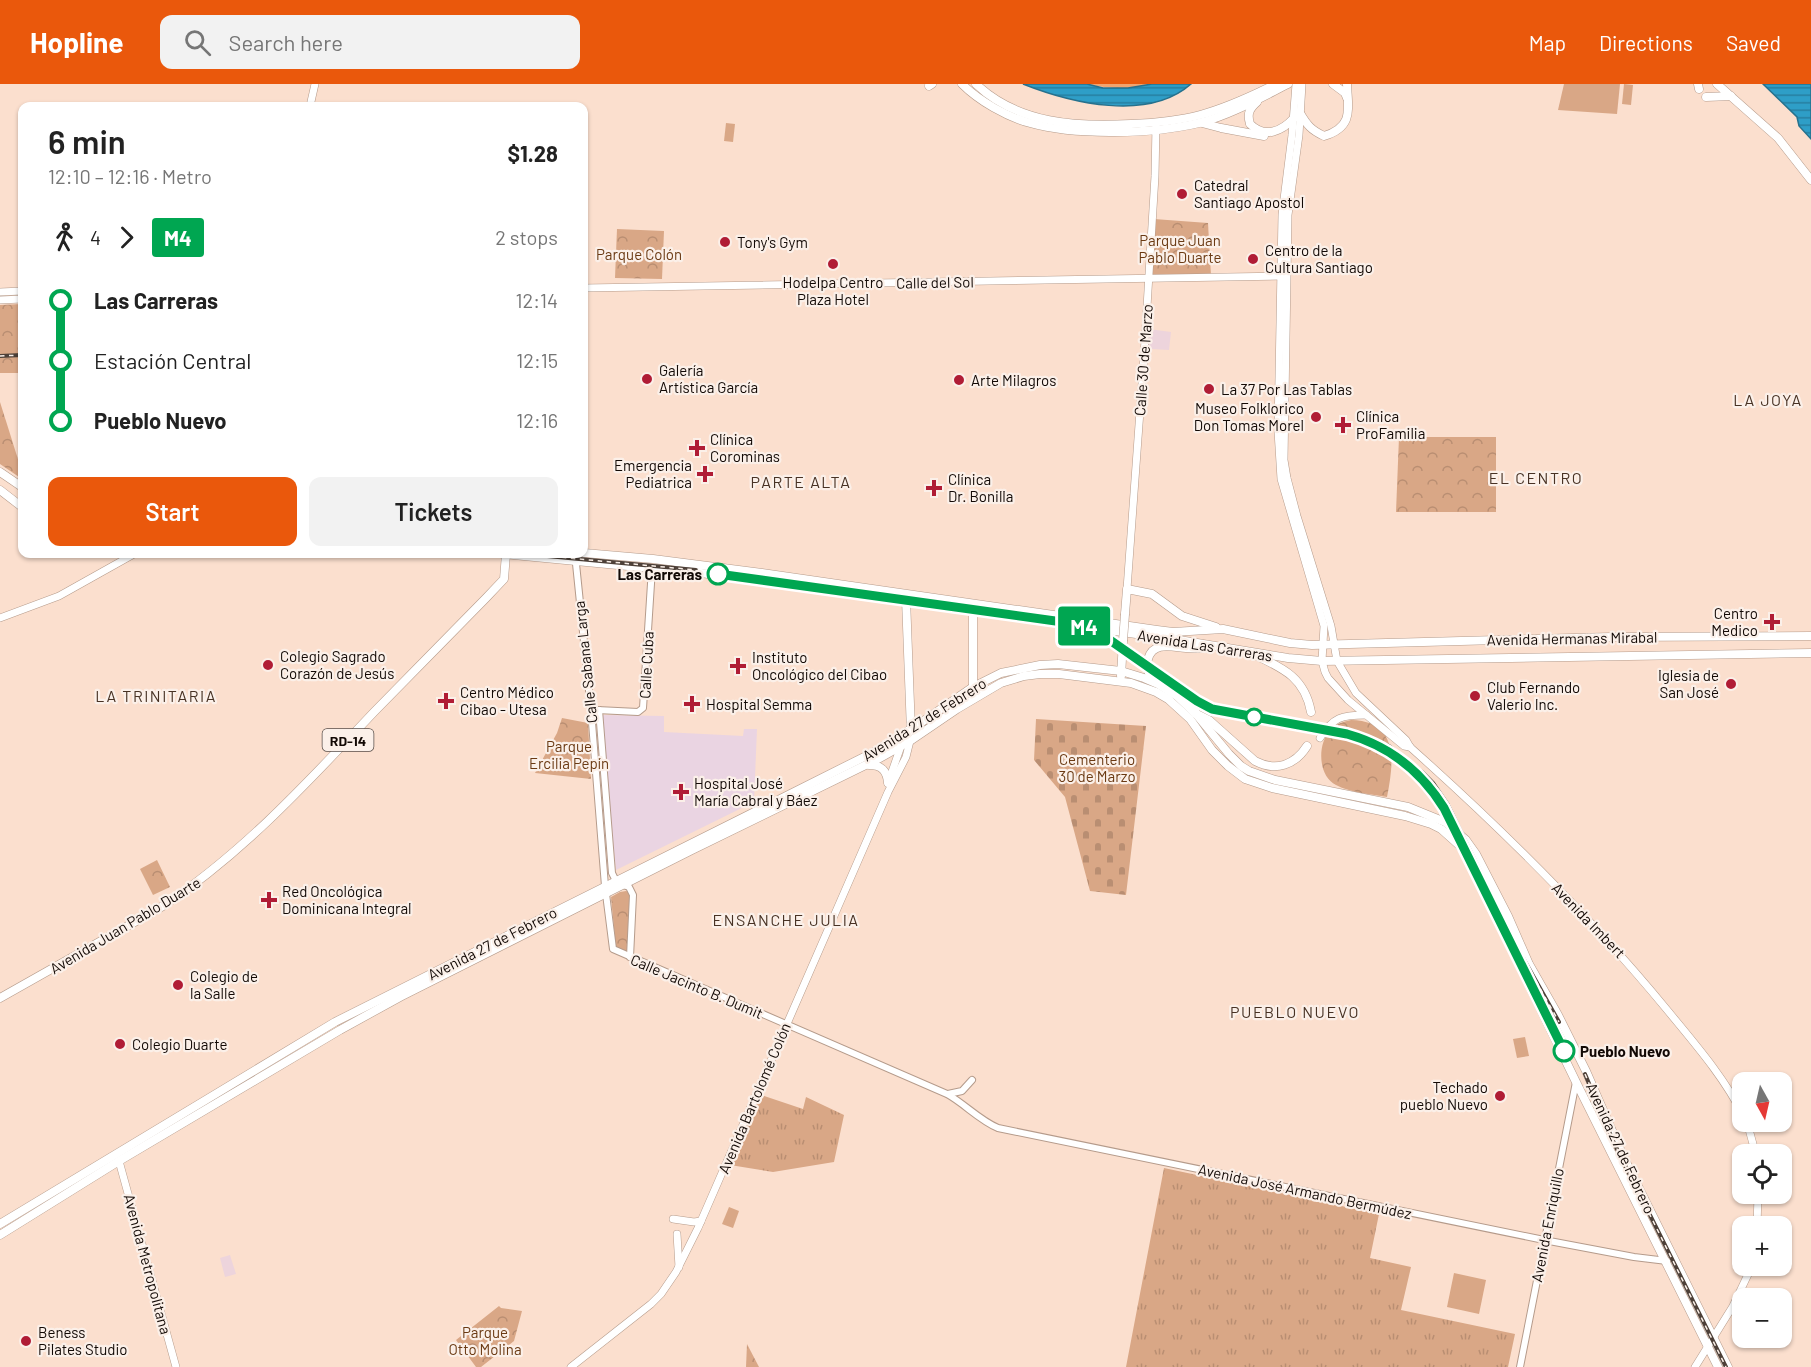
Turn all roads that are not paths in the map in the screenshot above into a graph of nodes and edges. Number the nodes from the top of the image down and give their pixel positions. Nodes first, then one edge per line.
1 (315, 84) edge
2 (957, 84) edge
3 (976, 84) edge
4 (1276, 84) edge
5 (1288, 84) edge
6 (1296, 84) edge
7 (1302, 84) edge
8 (1333, 84) edge
9 (1347, 84) edge
10 (1717, 84) edge
11 (964, 86) edge
12 (1268, 94) junction
13 (1298, 94) junction
14 (1731, 96) junction
15 (1706, 97) dead end
16 (1348, 100) junction
17 (311, 102) edge
18 (1297, 116) junction
19 (1200, 122) junction
20 (1156, 126) junction
21 (1264, 136) dead end
22 (1811, 180) edge
23 (1283, 276) junction
24 (1149, 279) junction
25 (588, 288) edge
26 (18, 291) edge
27 (0, 292) edge
28 (18, 299) edge
29 (0, 300) edge
30 (0, 472) edge
31 (18, 484) edge
32 (0, 490) edge
33 (18, 504) edge
34 (588, 552) edge
35 (128, 558) edge
36 (505, 558) edge
37 (575, 558) edge
38 (582, 558) edge
39 (652, 568) junction
40 (1127, 589) junction
41 (906, 598) junction
42 (973, 611) junction
43 (0, 618) edge
44 (1223, 629) junction
45 (1811, 636) edge
46 (1179, 640) junction
47 (1334, 644) junction
48 (1322, 645) junction
49 (1226, 647) junction
50 (1193, 649) junction
51 (1244, 650) junction
52 (1811, 653) edge
53 (1337, 662) junction
54 (1323, 664) junction
55 (1121, 671) junction
56 (1120, 681) junction
57 (973, 687) junction
58 (1193, 703) junction
59 (911, 709) junction
60 (591, 710) junction
61 (599, 710) junction
62 (1311, 712) dead end
63 (1366, 715) junction
64 (1193, 717) junction
65 (928, 718) junction
66 (1209, 720) junction
67 (911, 729) junction
68 (902, 735) junction
69 (1320, 738) dead end
70 (910, 741) junction
71 (901, 746) junction
72 (1307, 746) dead end
73 (1410, 747) junction
74 (862, 767) junction
75 (1284, 786) junction
76 (888, 788) junction
77 (615, 881) junction
78 (626, 884) junction
79 (606, 890) junction
80 (613, 949) joint
81 (630, 957) junction
82 (0, 998) edge
83 (786, 1025) junction
84 (972, 1080) dead end
85 (1576, 1082) junction
86 (947, 1094) junction
87 (1732, 1095) edge
88 (119, 1161) junction
89 (673, 1219) dead end
90 (701, 1221) junction
91 (0, 1224) edge
92 (677, 1234) dead end
93 (0, 1235) edge
94 (1544, 1240) junction
95 (1673, 1259) junction
96 (1665, 1262) junction
97 (679, 1268) junction
98 (1747, 1276) edge
99 (1714, 1337) junction
100 (1707, 1346) junction
101 (176, 1367) edge
102 (571, 1367) edge
103 (1520, 1367) edge
104 (1695, 1367) edge
105 (1718, 1367) edge
106 (1728, 1367) edge

1 - 17 main road
2 - 11 main road
3 - 20 main road
4 - 20 main road
5 - 12 main road
6 - 13 main road
7 - 13 main road
8 - 16 main road
9 - 16 main road
10 - 14 main road
11 - 20 main road
12 - 18 main road
12 - 19 main road
13 - 18 main road
14 - 15 main road
14 - 22 main road
16 - 18 main road
18 - 23 main road
19 - 20 main road
19 - 21 main road
20 - 24 main road, Calle 30 de Marzo
23 - 24 main road, Calle del Sol
23 - 47 main road
23 - 48 main road
24 - 25 main road, Calle del Sol
24 - 40 main road, Calle 30 de Marzo
26 - 27 main road
28 - 29 main road
30 - 31 main road
32 - 33 main road
34 - 41 main road, Avenida Las Carreras
35 - 43 main road
36 - 82 main road, Avenida Juan Pablo Duarte / RD-14
37 - 60 street, Calle Sabana Larga
38 - 39 main road, Avenida Las Carreras
39 - 41 main road, Avenida Las Carreras
39 - 61 street, Calle Cuba
40 - 44 main road
40 - 55 main road, Calle 30 de Marzo, bridge
41 - 42 main road, Avenida Las Carreras
41 - 44 main road, Avenida Las Carreras
41 - 59 main road
42 - 46 main road, Avenida Las Carreras
42 - 57 main road
44 - 48 main road, Avenida Las Carreras
45 - 47 main road, Avenida Hermanas Mirabal
46 - 49 main road, Avenida Las Carreras
46 - 50 main road
47 - 48 main road, Avenida Las Carreras
47 - 53 main road
48 - 54 main road
49 - 50 main road
49 - 51 main road, Avenida Las Carreras
50 - 58 main road
51 - 54 main road, Avenida Las Carreras
51 - 62 main road
52 - 53 main road, Avenida Hermanas Mirabal
53 - 54 main road, Avenida Las Carreras
53 - 73 main road, Avenida Imbert
54 - 63 main road, Avenida Imbert
55 - 56 main road, Calle 30 de Marzo
55 - 57 main road, Avenida 27 de Febrero
55 - 64 main road, Avenida 27 de Febrero
56 - 64 main road, Avenida 27 de Febrero
56 - 70 main road, Avenida 27 de Febrero
57 - 65 main road, Avenida 27 de Febrero
58 - 64 main road
58 - 66 main road
59 - 65 main road
59 - 67 main road
60 - 61 street, Calle Cuba
60 - 79 street, Calle Sabana Larga
61 - 77 street, Calle Sabana Larga
63 - 69 main road
63 - 73 main road, Avenida Imbert
64 - 66 main road
64 - 75 main road, Avenida 27 de Febrero
65 - 67 main road, Avenida 27 de Febrero
66 - 72 main road
67 - 68 main road, Avenida 27 de Febrero
67 - 70 main road
68 - 71 main road, Avenida Bartolomé Colón
68 - 77 main road, Avenida 27 de Febrero
70 - 71 main road, Avenida 27 de Febrero
70 - 76 main road, Avenida Bartolomé Colón
71 - 74 main road, Avenida 27 de Febrero
71 - 76 main road, Avenida Bartolomé Colón
73 - 87 main road, Avenida Imbert
74 - 76 main road
74 - 78 main road, Avenida 27 de Febrero
75 - 85 main road, Avenida 27 de Febrero
75 - 95 main road, Avenida 27 de Febrero
76 - 83 main road, Avenida Bartolomé Colón
77 - 78 street
77 - 79 main road, Avenida 27 de Febrero
78 - 79 main road, Avenida 27 de Febrero
78 - 81 street
79 - 80 street, Calle Sabana Larga
79 - 88 main road, Avenida 27 de Febrero
79 - 91 main road, Avenida 27 de Febrero
80 - 81 street, Calle Jacinto B. Dumit
81 - 83 street, Calle Jacinto B. Dumit
83 - 86 street, Calle Jacinto B. Dumit
83 - 90 main road, Avenida Bartolomé Colón
84 - 86 street
85 - 94 street, Avenida Enriquillo
85 - 96 main road, Avenida 27 de Febrero
86 - 94 street, Avenida José Armando Bermúdez
88 - 93 main road, Avenida 27 de Febrero
88 - 101 main road, Avenida Metropolitana
89 - 90 main road
90 - 97 main road, Avenida Bartolomé Colón
92 - 97 main road
94 - 96 street, Avenida José Armando Bermúdez
94 - 103 street, Avenida Enriquillo
95 - 96 street
95 - 99 main road, Avenida 27 de Febrero
96 - 100 main road, Avenida 27 de Febrero
97 - 102 main road, Avenida Bartolomé Colón
98 - 99 main road
99 - 100 main road
99 - 106 main road, Avenida 27 de Febrero
100 - 104 main road
100 - 105 main road, Avenida 27 de Febrero

